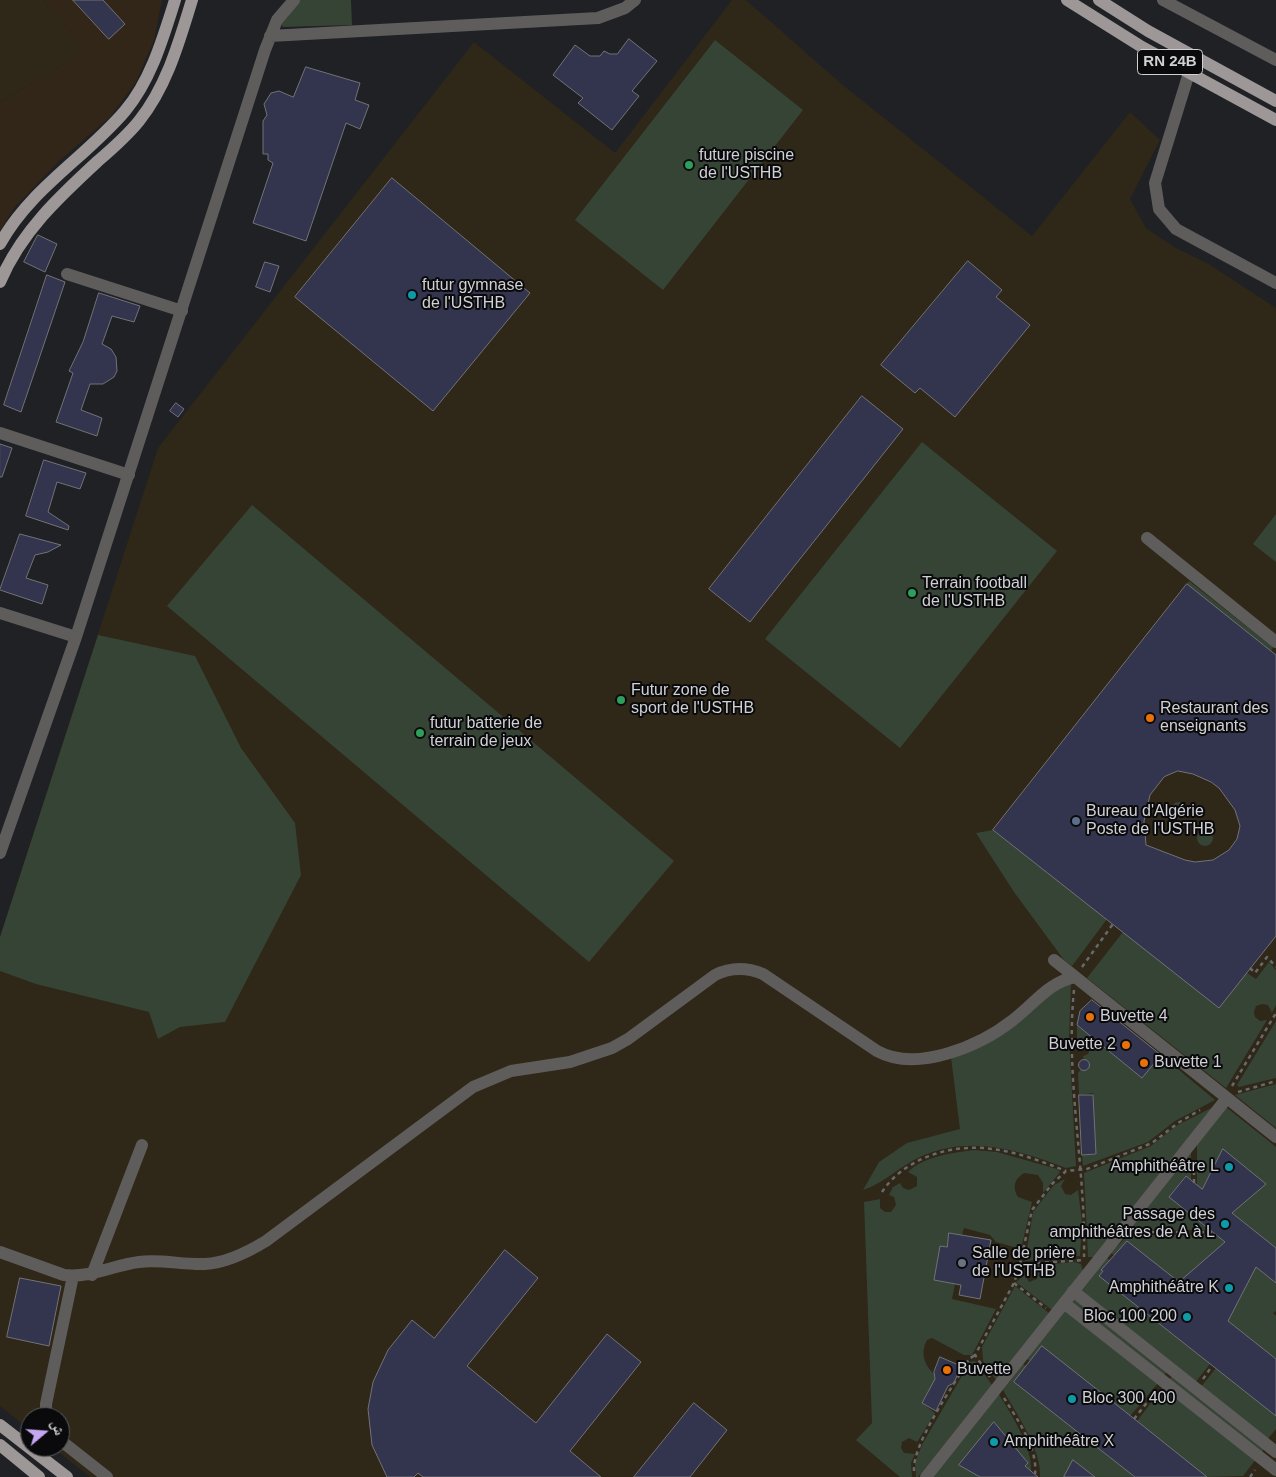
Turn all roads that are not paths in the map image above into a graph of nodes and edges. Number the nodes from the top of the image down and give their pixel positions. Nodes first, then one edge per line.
1 (174, 0) edge
2 (192, 0) edge
3 (294, 0) edge
4 (635, 0) edge
5 (1067, 0) edge
6 (1099, 0) edge
7 (1163, 0) edge
8 (270, 36) junction
9 (1276, 60) edge
10 (1189, 73) junction
11 (1276, 101) edge
12 (1276, 120) edge
13 (0, 244) edge
14 (66, 274) dead end
15 (0, 282) edge
16 (1276, 283) edge
17 (182, 311) junction
18 (0, 433) edge
19 (129, 475) junction
20 (1147, 538) dead end
21 (0, 613) edge
22 (1271, 632) edge
23 (76, 637) junction
24 (1276, 642) edge
25 (0, 853) edge
26 (1054, 960) dead end
27 (1075, 977) junction
28 (1227, 1098) junction
29 (1276, 1137) edge
30 (142, 1145) dead end
31 (0, 1252) edge
32 (92, 1275) junction
33 (73, 1276) junction
34 (1073, 1291) junction
35 (1064, 1303) junction
36 (46, 1407) edge
37 (0, 1424) edge
38 (0, 1445) edge
39 (70, 1448) edge
40 (1276, 1452) edge
41 (1276, 1470) edge
42 (39, 1477) edge
43 (67, 1477) edge
44 (107, 1477) edge
45 (926, 1477) edge

1 - 13 main road
2 - 15 main road
3 - 8 street
4 - 8 street
5 - 10 main road, RN 24B
6 - 11 main road
7 - 9 street
8 - 17 street
10 - 12 main road, RN 24B
10 - 16 street
14 - 17 street
17 - 19 street
18 - 19 street
19 - 23 street
20 - 22 street
21 - 23 street
22 - 24 street
23 - 25 street
26 - 27 street
27 - 28 street
27 - 32 street
28 - 29 street
28 - 34 street
30 - 32 street
31 - 33 street
32 - 33 street
33 - 36 street
34 - 35 street
34 - 40 street
35 - 41 street
35 - 45 street
37 - 43 main road
38 - 42 main road
39 - 44 street

